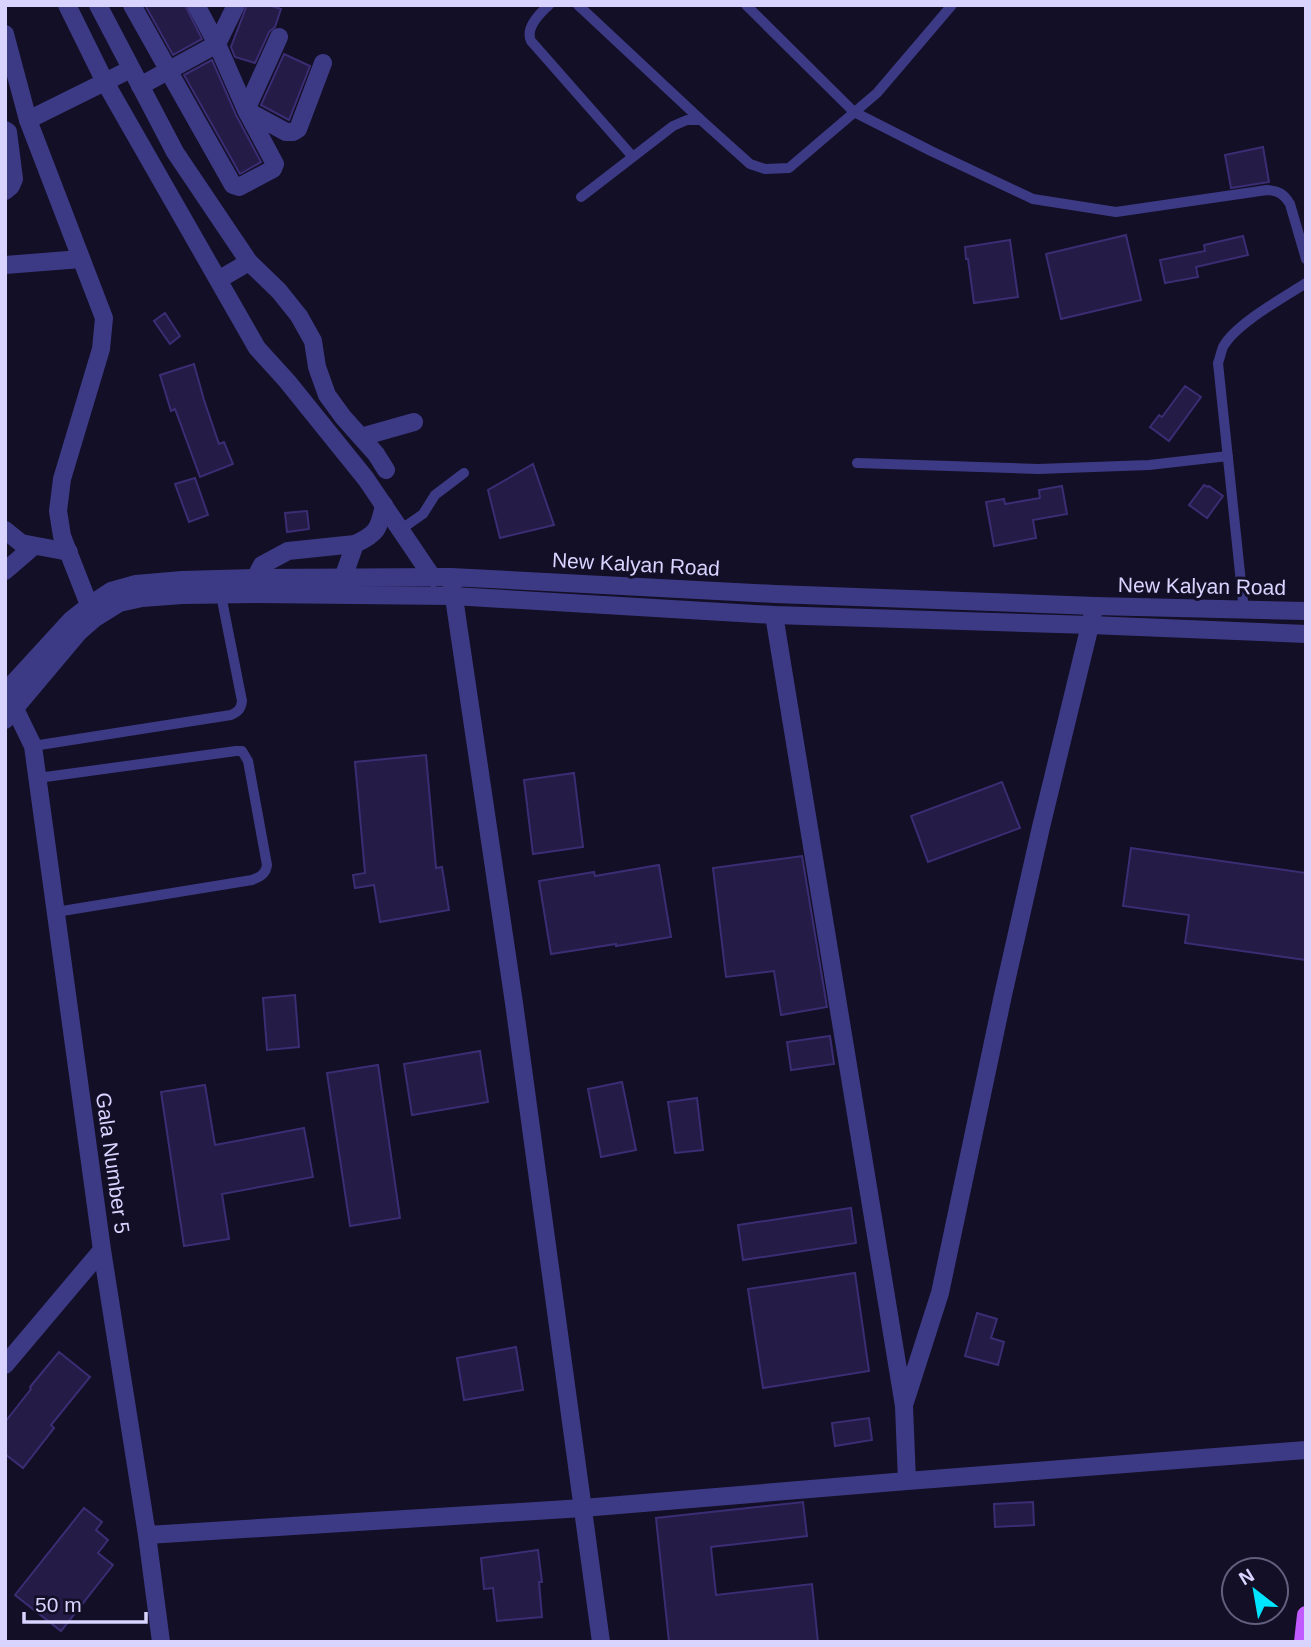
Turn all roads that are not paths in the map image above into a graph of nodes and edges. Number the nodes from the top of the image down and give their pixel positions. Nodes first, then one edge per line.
1 (67, 5) edge
2 (98, 5) edge
3 (132, 5) edge
4 (196, 5) edge
5 (236, 5) edge
6 (548, 5) edge
7 (579, 5) edge
8 (746, 5) edge
9 (952, 5) edge
10 (5, 34) edge
11 (279, 37) dead end
12 (217, 44) junction
13 (323, 63) dead end
14 (166, 66) junction
15 (131, 69) junction
16 (105, 82) junction
17 (140, 86) junction
18 (246, 110) junction
19 (854, 112) junction
20 (28, 120) junction
21 (701, 120) junction
22 (5, 130) edge
23 (633, 157) junction
24 (5, 191) edge
25 (581, 197) dead end
26 (81, 259) junction
27 (1306, 259) edge
28 (249, 262) junction
29 (5, 265) edge
30 (218, 280) junction
31 (1306, 283) edge
32 (344, 417) junction
33 (414, 422) dead end
34 (327, 431) junction
35 (361, 437) junction
36 (1228, 456) junction
37 (857, 463) dead end
38 (386, 470) dead end
39 (464, 473) dead end
40 (384, 505) junction
41 (5, 530) edge
42 (405, 536) junction
43 (355, 544) junction
44 (34, 547) junction
45 (69, 552) junction
46 (5, 571) edge
47 (255, 578) junction
48 (343, 578) junction
49 (446, 584) junction
50 (385, 587) junction
51 (221, 595) junction
52 (1095, 606) junction
53 (1244, 611) junction
54 (1306, 611) edge
55 (92, 612) junction
56 (774, 615) junction
57 (1091, 625) junction
58 (1306, 634) edge
59 (8, 704) edge
60 (33, 746) junction
61 (38, 778) junction
62 (56, 912) junction
63 (102, 1250) junction
64 (5, 1365) edge
65 (904, 1406) junction
66 (1306, 1450) edge
67 (907, 1481) junction
68 (583, 1508) junction
69 (147, 1535) junction
70 (1306, 1615) edge
71 (162, 1642) edge
72 (601, 1642) edge
73 (1303, 1642) edge

1 - 16 street
2 - 15 street
3 - 14 street
4 - 12 street
5 - 12 street
6 - 23 lane
7 - 21 lane
8 - 19 lane
9 - 19 lane
10 - 20 street
11 - 18 street
12 - 14 street
12 - 18 street
13 - 18 street
14 - 17 street
14 - 18 street
15 - 16 street
15 - 17 street
16 - 20 street
16 - 30 street
17 - 28 street
19 - 21 lane
19 - 27 lane
20 - 26 street
21 - 23 lane
22 - 24 street
23 - 25 lane
26 - 29 street
26 - 45 street
28 - 30 street
28 - 32 street
30 - 34 street
31 - 36 lane
32 - 34 street
32 - 35 street
33 - 35 street
34 - 40 street
35 - 38 street
36 - 37 lane
36 - 53 lane
39 - 42 lane
40 - 42 street
40 - 43 street
41 - 44 street
42 - 49 street
43 - 47 street
43 - 48 street
44 - 45 street
44 - 46 street
45 - 55 street
47 - 48 street, New Kalyan Road
47 - 55 street, New Kalyan Road
48 - 50 street, New Kalyan Road
49 - 50 street, New Kalyan Road
49 - 50 street, New Kalyan Road
49 - 52 street, New Kalyan Road
49 - 56 street, New Kalyan Road
49 - 68 street
50 - 51 street, New Kalyan Road
51 - 55 street, New Kalyan Road
51 - 60 lane
52 - 53 street, New Kalyan Road
52 - 57 street
53 - 54 street, New Kalyan Road
55 - 59 street, New Kalyan Road
56 - 57 street, New Kalyan Road
56 - 65 street
57 - 58 street, New Kalyan Road
57 - 65 street
59 - 60 street, Gala Number 5
60 - 61 street, Gala Number 5
61 - 62 street, Gala Number 5
61 - 62 lane
62 - 63 street, Gala Number 5
63 - 64 street
63 - 69 street, Gala Number 5
65 - 67 street
66 - 67 street
67 - 68 street
68 - 69 street
68 - 72 street
69 - 71 street, Gala Number 5
70 - 73 main road

